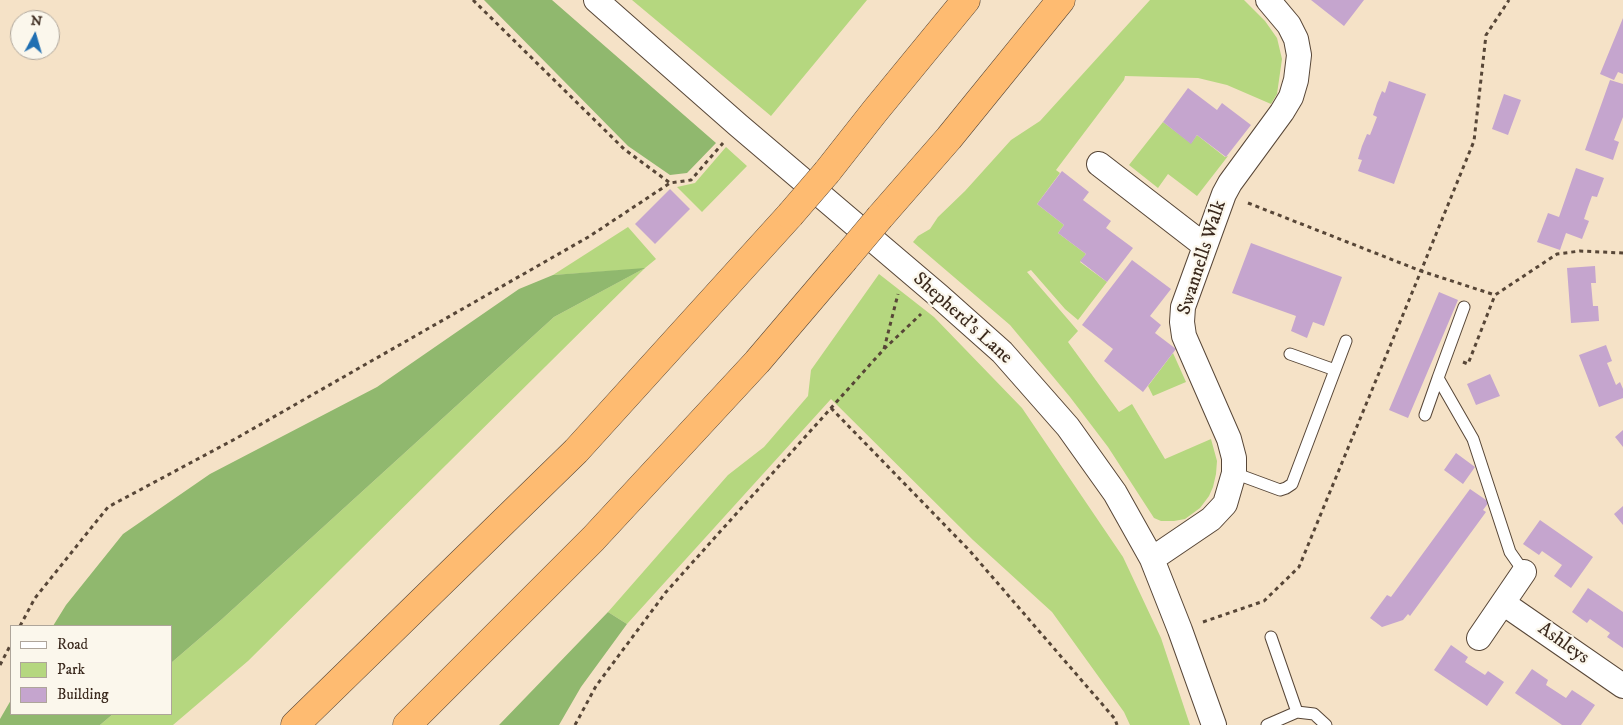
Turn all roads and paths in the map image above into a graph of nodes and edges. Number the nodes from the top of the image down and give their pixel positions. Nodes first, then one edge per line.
1 (473, 0) edge
2 (596, 0) edge
3 (966, 0) edge
4 (1061, 0) edge
5 (1268, 0) edge
6 (1509, 0) edge
7 (722, 143) dead end
8 (1099, 164) dead end
9 (670, 183) junction
10 (1224, 194) junction
11 (1205, 246) junction
12 (1623, 253) edge
13 (905, 267) junction
14 (1421, 271) junction
15 (939, 296) junction
16 (1464, 308) dead end
17 (1346, 340) dead end
18 (884, 349) junction
19 (1290, 354) dead end
20 (1335, 370) junction
21 (1438, 378) junction
22 (831, 408) junction
23 (1425, 415) dead end
24 (1234, 474) junction
25 (1152, 559) junction
26 (1524, 572) joint
27 (1503, 603) junction
28 (21, 625) edge
29 (1180, 630) junction
30 (1271, 637) dead end
31 (1479, 638) dead end
32 (10, 646) edge
33 (0, 665) edge
34 (1623, 686) edge
35 (1297, 712) junction
36 (295, 725) edge
37 (407, 725) edge
38 (575, 725) edge
39 (1117, 725) edge
40 (1214, 725) edge
41 (1267, 725) edge
42 (1326, 725) edge

1 - 9 path
2 - 13 street, Shepherd's Lane
3 - 36 highway, bridge
4 - 37 highway, bridge
5 - 10 street, Swannells Walk
6 - 14 path
7 - 9 path
8 - 11 street
9 - 28 path
10 - 11 street, Swannells Walk
10 - 14 path
11 - 24 street, Swannells Walk
12 - 14 path
13 - 15 street, Shepherd's Lane
13 - 18 path
14 - 29 path
15 - 18 path
15 - 25 street, Shepherd's Lane
16 - 21 lane
17 - 20 lane
18 - 22 path
19 - 20 lane
20 - 24 lane
21 - 23 lane
21 - 26 lane
22 - 38 path
22 - 39 path
24 - 25 street, Swannells Walk
25 - 29 street, Shepherd's Lane
26 - 27 street
27 - 31 street
27 - 34 street, Ashleys
29 - 40 street, Shepherd's Lane
30 - 35 lane
32 - 33 path
35 - 41 lane
35 - 42 lane

